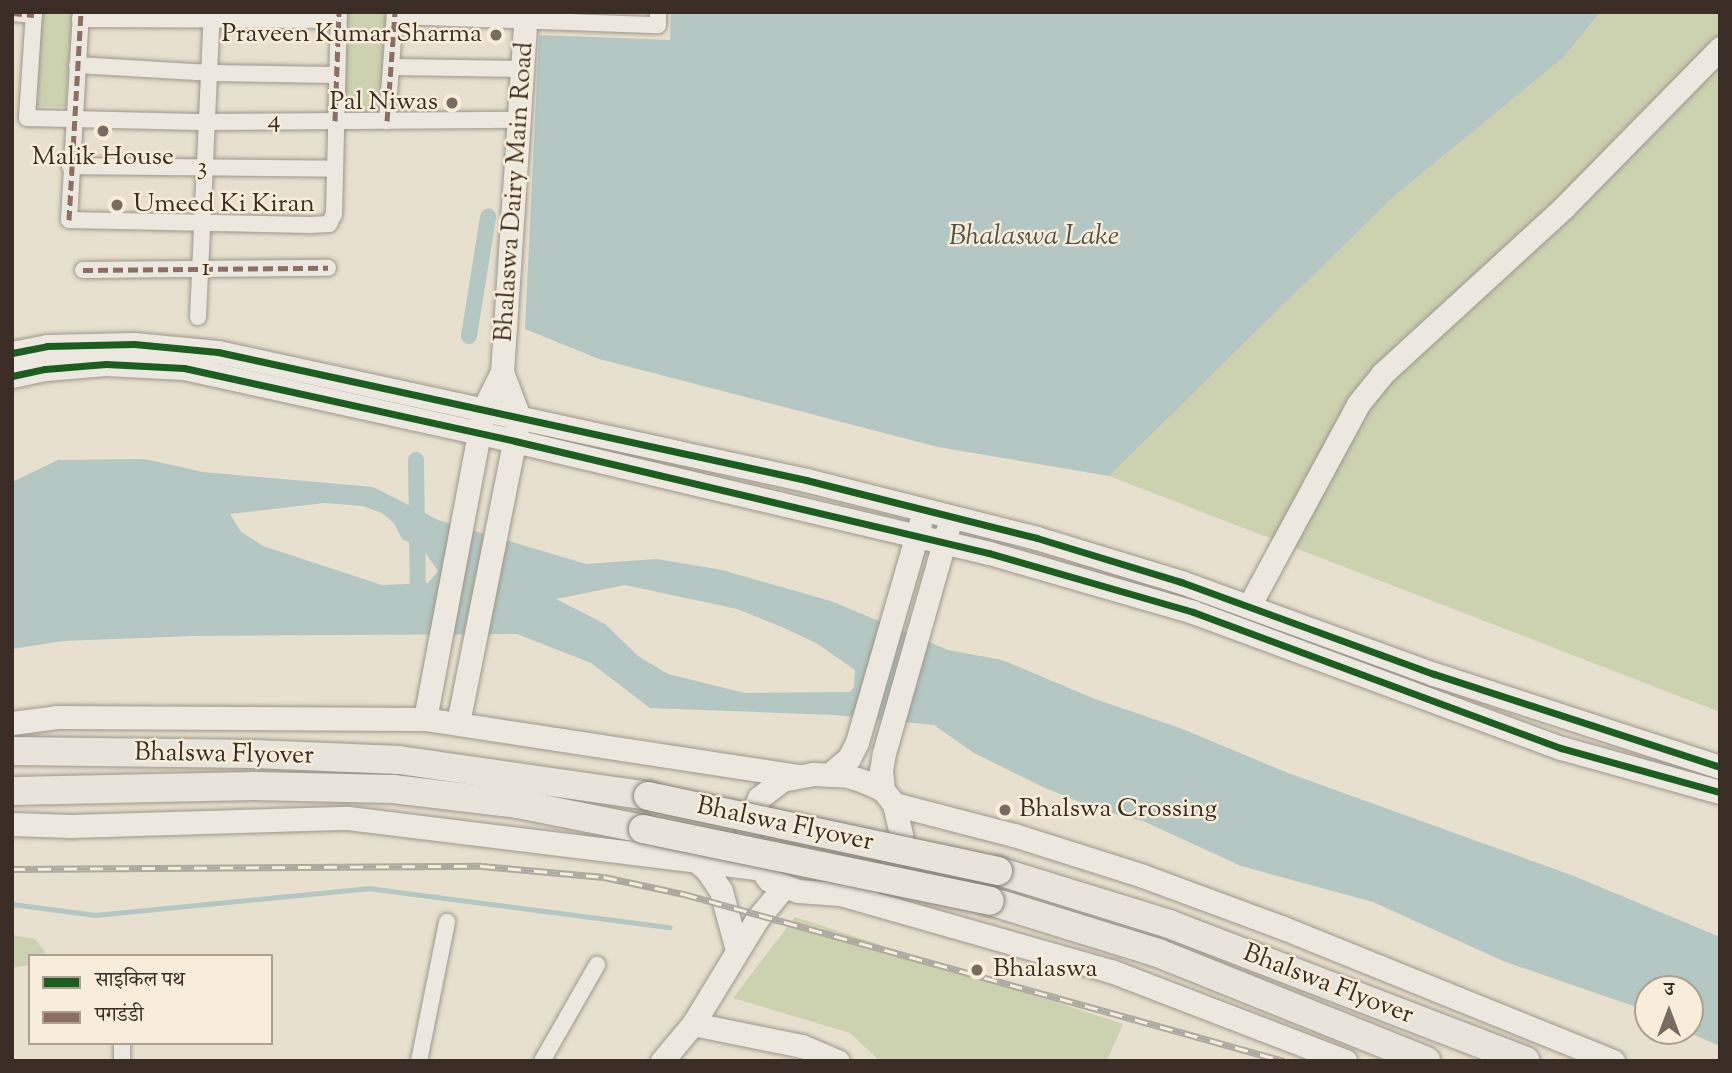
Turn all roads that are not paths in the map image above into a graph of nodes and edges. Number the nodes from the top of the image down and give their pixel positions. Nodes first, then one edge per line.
1 (658, 12) edge
2 (12, 13) edge
3 (34, 13) edge
4 (395, 14) edge
5 (81, 16) edge
6 (212, 16) edge
7 (339, 16) edge
8 (526, 16) edge
9 (1720, 48) edge
10 (77, 65) junction
11 (391, 66) junction
12 (523, 69) junction
13 (210, 73) junction
14 (337, 75) junction
15 (73, 117) junction
16 (521, 120) junction
17 (335, 121) junction
18 (387, 121) junction
19 (209, 122) junction
20 (70, 166) junction
21 (207, 169) junction
22 (335, 169) junction
23 (202, 222) junction
24 (328, 268) dead end
25 (200, 269) junction
26 (83, 270) dead end
27 (198, 317) dead end
28 (12, 353) edge
29 (502, 372) junction
30 (12, 376) edge
31 (484, 408) junction
32 (519, 416) junction
33 (479, 433) junction
34 (515, 441) junction
35 (924, 509) junction
36 (952, 516) junction
37 (916, 536) junction
38 (944, 542) junction
39 (1249, 606) junction
40 (1542, 711) junction
41 (425, 719) junction
42 (12, 723) edge
43 (458, 723) junction
44 (1533, 737) junction
45 (12, 751) edge
46 (1720, 767) edge
47 (830, 774) junction
48 (796, 776) junction
49 (12, 791) edge
50 (1720, 792) edge
51 (889, 797) junction
52 (12, 824) edge
53 (695, 860) junction
54 (758, 868) junction
55 (784, 887) junction
56 (840, 894) junction
57 (447, 922) dead end
58 (737, 950) junction
59 (597, 965) dead end
60 (692, 1024) junction
61 (419, 1061) edge
62 (542, 1061) edge
63 (662, 1061) edge
64 (838, 1061) edge
65 (1345, 1061) edge
66 (1426, 1061) edge
67 (1526, 1061) edge
68 (1613, 1061) edge

1 - 8 street
2 - 3 street
3 - 15 street, 4
4 - 8 street
4 - 11 street
5 - 6 street
5 - 10 street
6 - 7 street
6 - 13 street
7 - 14 street
8 - 12 street, Bhalaswa Dairy Main Road
9 - 39 street
10 - 13 street
10 - 15 street
11 - 12 street
11 - 18 street
12 - 16 street, Bhalaswa Dairy Main Road
13 - 14 street
13 - 19 street
14 - 17 street
15 - 19 street, 4
15 - 20 street
16 - 18 street, 4
16 - 29 street, Bhalaswa Dairy Main Road
17 - 18 street, 4
17 - 19 street, 4
17 - 22 street
19 - 21 street
20 - 21 street, 3
20 - 23 street
21 - 22 street, 3
21 - 23 street
22 - 23 street
23 - 25 street
24 - 25 street, 1
25 - 26 street, 1
25 - 27 street
28 - 31 street
29 - 31 street
29 - 32 street
30 - 33 street
31 - 32 street
31 - 33 street
32 - 34 street
32 - 35 street
33 - 34 street
33 - 41 street
34 - 37 street
34 - 43 street
35 - 36 street
35 - 37 street
36 - 38 street
36 - 39 street
37 - 38 street
37 - 47 street
38 - 44 street
38 - 51 street
39 - 40 street
40 - 44 street
40 - 46 street
41 - 42 street
41 - 43 street
43 - 48 street
44 - 50 street
45 - 67 highway, Bhalswa Flyover, bridge
47 - 48 street
47 - 51 street
48 - 54 street
49 - 66 highway, Bhalswa Flyover, bridge
51 - 56 street
51 - 68 street
52 - 53 street
53 - 54 street
53 - 58 street
54 - 55 street
55 - 56 street
55 - 58 street
56 - 65 street
57 - 61 street
58 - 60 street
59 - 62 street
60 - 63 street
60 - 64 street

